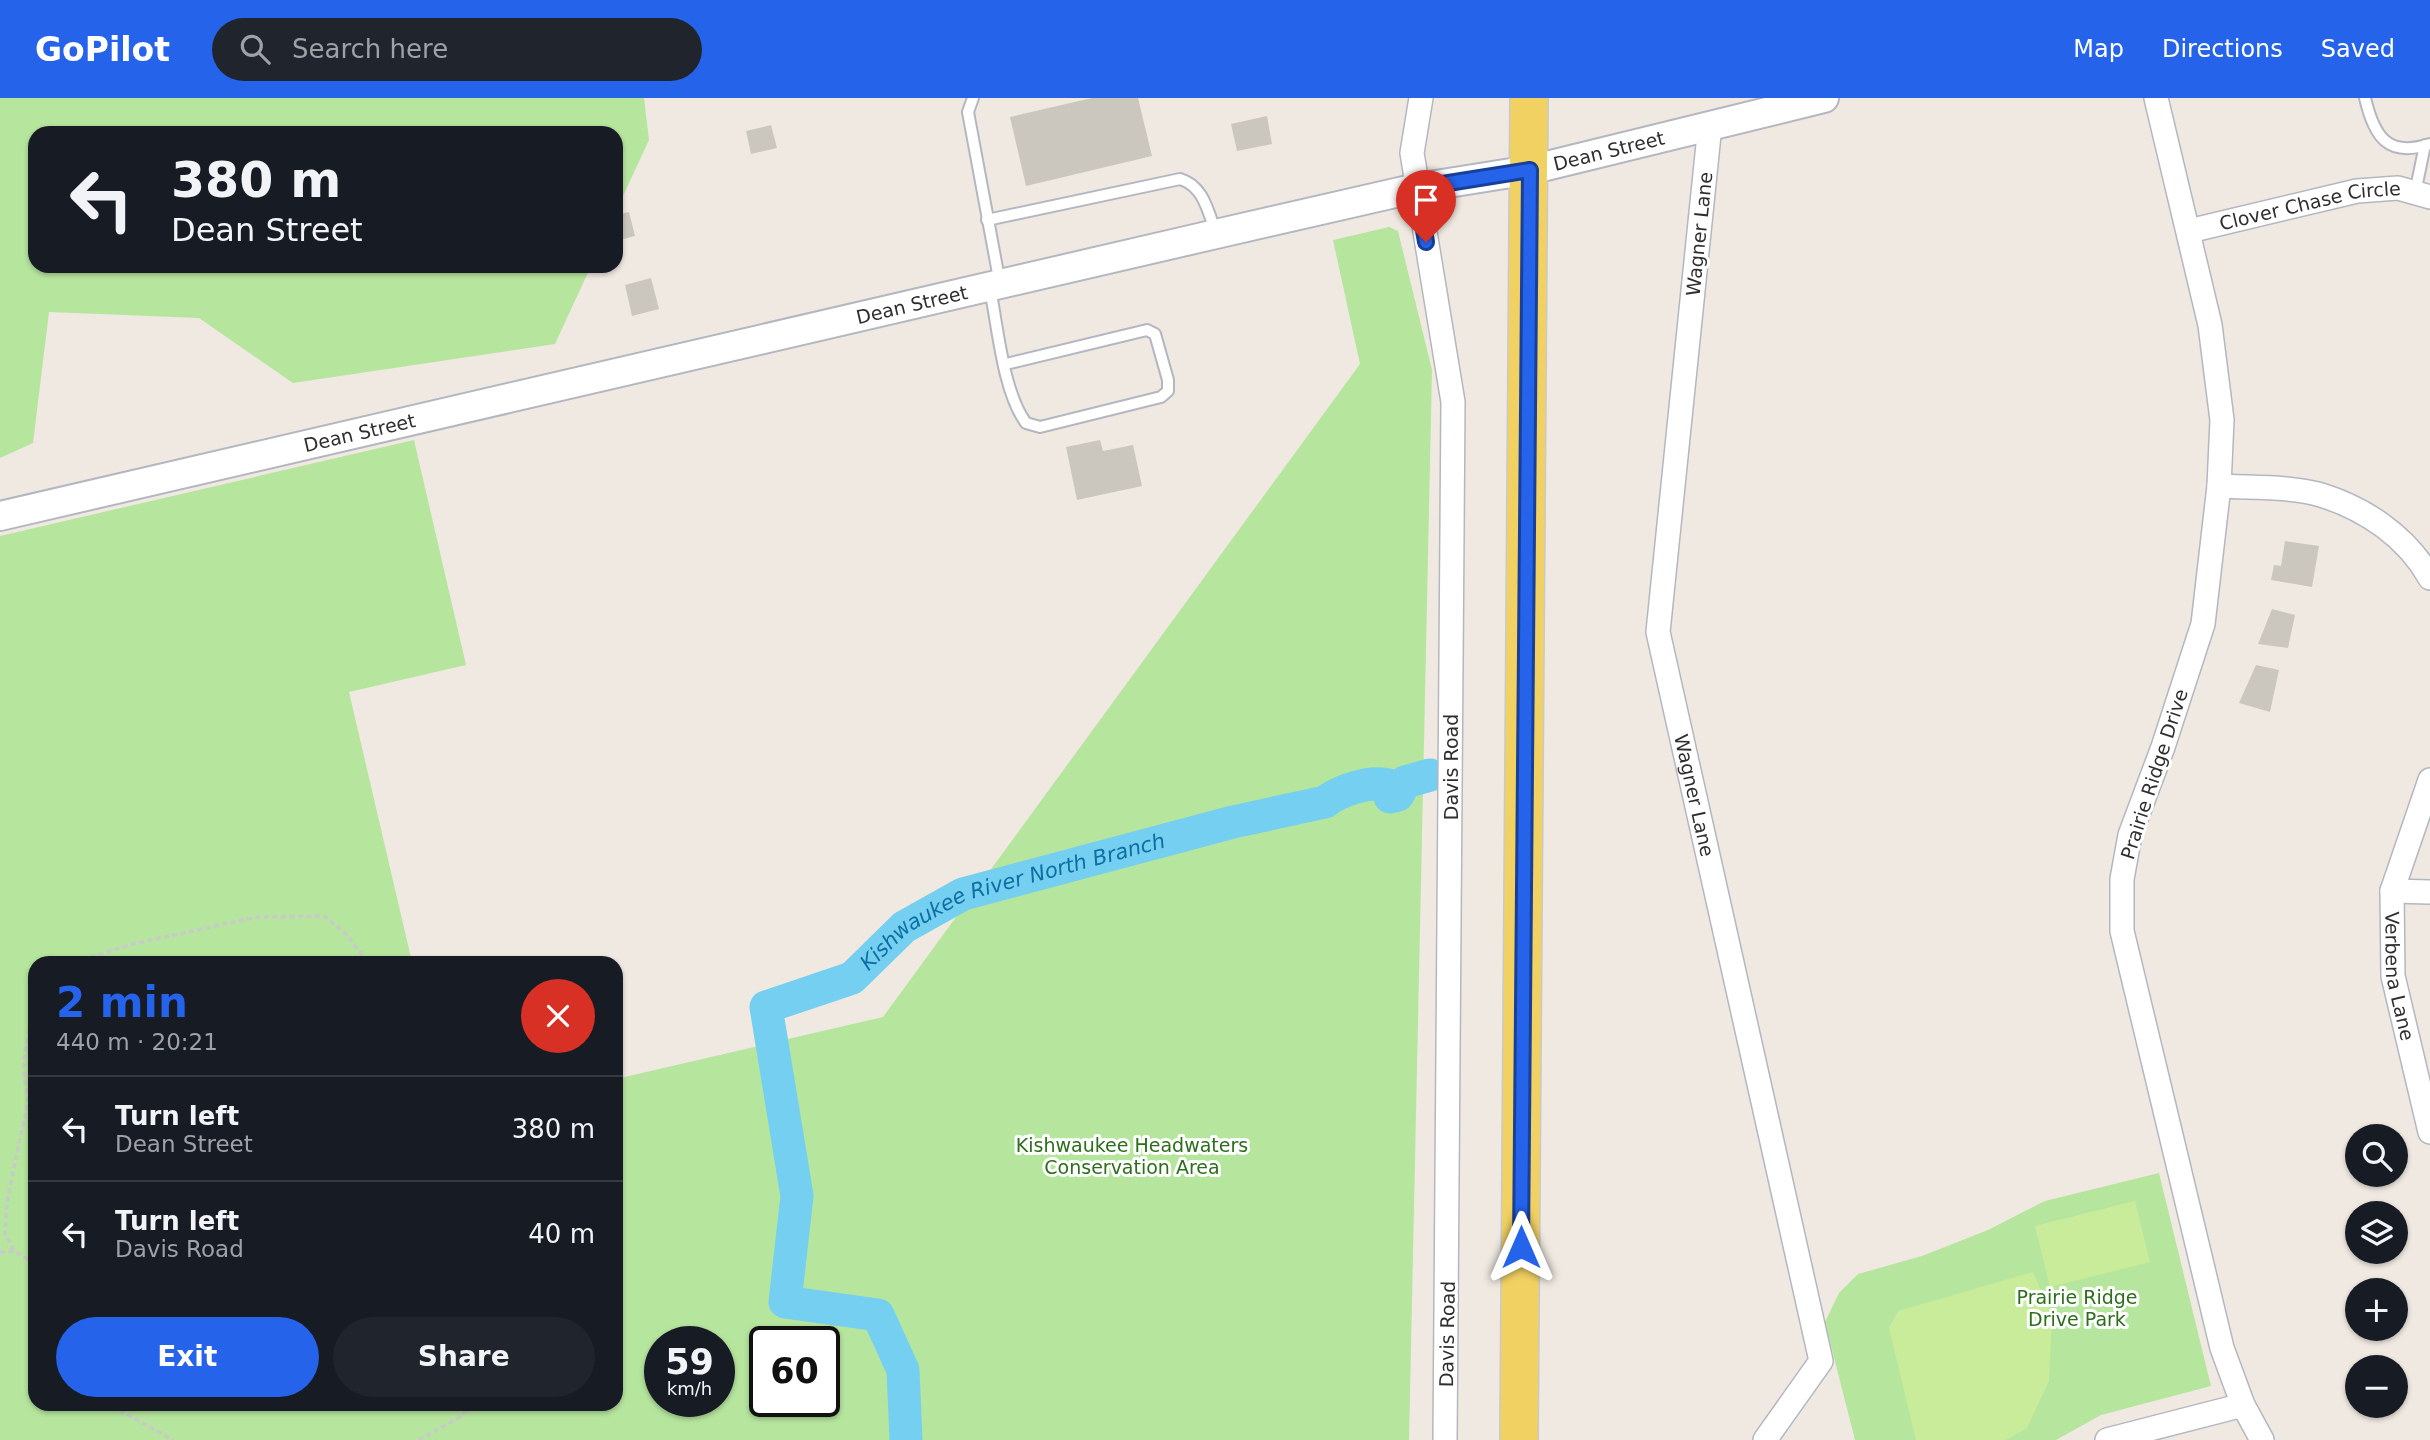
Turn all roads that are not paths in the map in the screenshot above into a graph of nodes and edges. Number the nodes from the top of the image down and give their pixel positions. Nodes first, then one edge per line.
1 (973, 98) edge
2 (1421, 98) edge
3 (1530, 98) edge
4 (1824, 98) edge
5 (2156, 98) edge
6 (2365, 98) edge
7 (1710, 125) junction
8 (2428, 145) edge
9 (1530, 170) junction
10 (1417, 188) junction
11 (2423, 195) edge
12 (987, 220) junction
13 (2189, 231) junction
14 (1216, 234) junction
15 (994, 285) junction
16 (1006, 364) junction
17 (2219, 486) junction
18 (0, 516) edge
19 (2430, 578) edge
20 (2430, 780) edge
21 (2392, 891) junction
22 (2430, 892) edge
23 (2430, 1132) edge
24 (2243, 1405) junction
25 (1445, 1440) edge
26 (1519, 1440) edge
27 (1765, 1440) edge
28 (2107, 1440) edge
29 (2262, 1440) edge

1 - 12 lane
2 - 10 street, Davis Road
3 - 9 main road
4 - 7 street, Dean Street
5 - 13 street, Prairie Ridge Drive
6 - 8 lane
7 - 9 street, Dean Street
7 - 27 street, Wagner Lane
8 - 11 lane
9 - 10 street, Dean Street
9 - 26 main road
10 - 14 street, Dean Street
10 - 25 street, Davis Road
11 - 13 street, Clover Chase Circle
12 - 14 lane
12 - 15 lane
13 - 17 street, Prairie Ridge Drive
14 - 15 street, Dean Street
15 - 16 lane
15 - 18 street, Dean Street
16 - 16 lane
17 - 19 street
17 - 24 street, Prairie Ridge Drive
20 - 21 street, Verbena Lane
21 - 22 street
21 - 23 street, Verbena Lane
24 - 28 street
24 - 29 street, Prairie Ridge Drive

